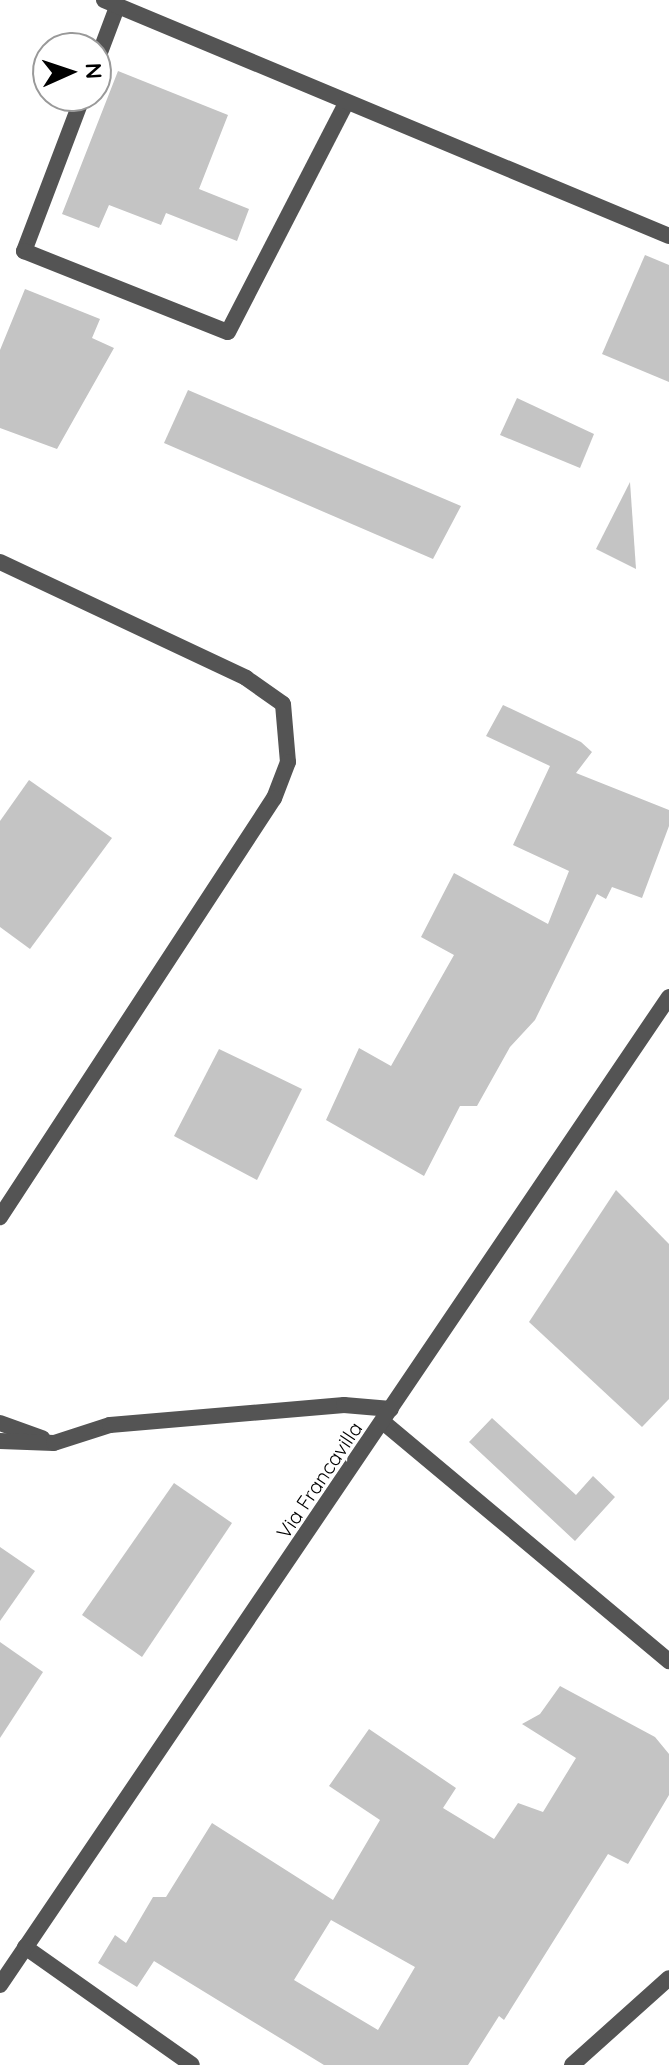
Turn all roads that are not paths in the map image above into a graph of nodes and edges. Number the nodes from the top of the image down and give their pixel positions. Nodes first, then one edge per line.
1 (111, 4) edge
2 (104, 32) edge
3 (345, 105) junction
4 (77, 112) edge
5 (669, 236) edge
6 (0, 562) edge
7 (669, 997) edge
8 (0, 1217) edge
9 (387, 1415) junction
10 (0, 1423) edge
11 (0, 1441) edge
12 (54, 1443) junction
13 (669, 1661) edge
14 (25, 1947) junction
15 (669, 1978) edge
16 (0, 1985) edge
17 (192, 2065) edge
18 (572, 2065) edge

1 - 2 street
1 - 3 street
3 - 4 street
3 - 5 street
6 - 8 street
7 - 9 street, Via Francavilla
9 - 12 street
9 - 13 street
9 - 14 street, Via Francavilla
10 - 12 street
11 - 12 street
14 - 16 street, Via Francavilla
14 - 17 street
15 - 18 street

